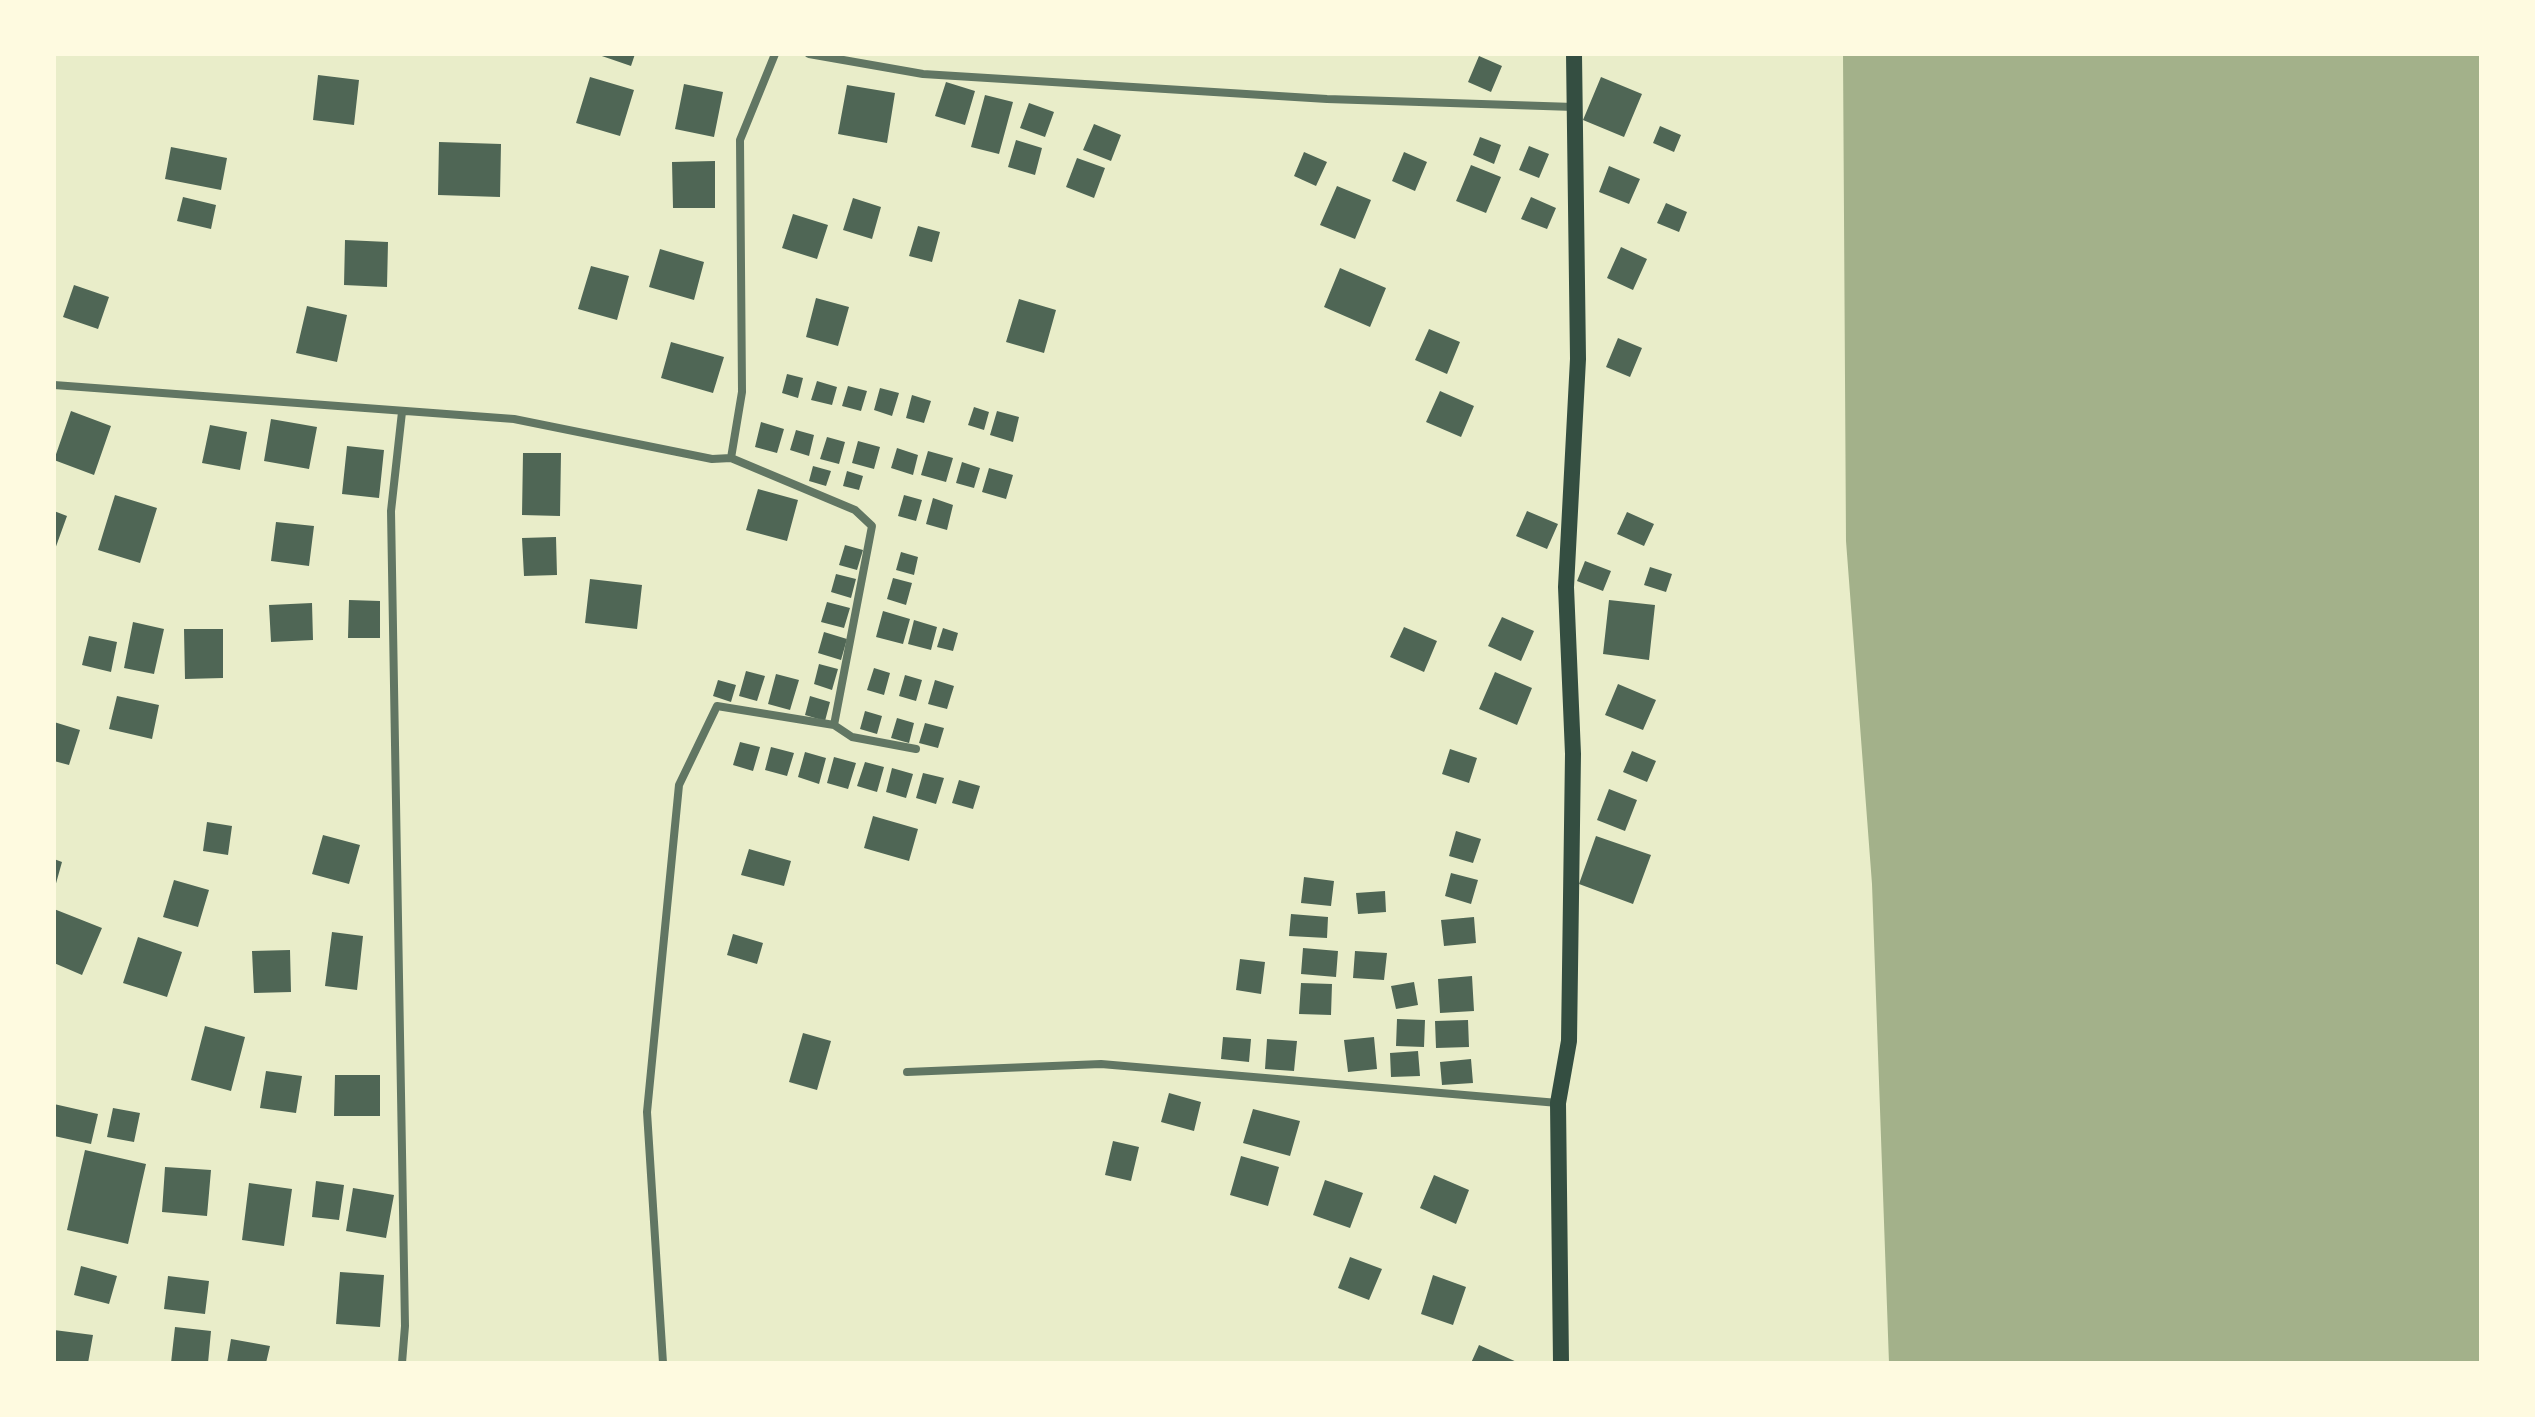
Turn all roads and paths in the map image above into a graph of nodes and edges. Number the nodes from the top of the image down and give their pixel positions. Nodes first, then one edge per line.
1 (775, 54) edge
2 (809, 54) edge
3 (1574, 54) edge
4 (1574, 107) junction
5 (54, 385) edge
6 (402, 412) junction
7 (731, 458) junction
8 (834, 725) junction
9 (916, 749) dead end
10 (907, 1072) dead end
11 (1558, 1103) junction
12 (402, 1363) edge
13 (663, 1363) edge
14 (1561, 1363) edge

1 - 7 street
2 - 4 street
3 - 4 main road
4 - 11 main road
5 - 6 street
6 - 7 street
6 - 12 street
7 - 8 street
8 - 9 street
8 - 13 street
10 - 11 street
11 - 14 main road

